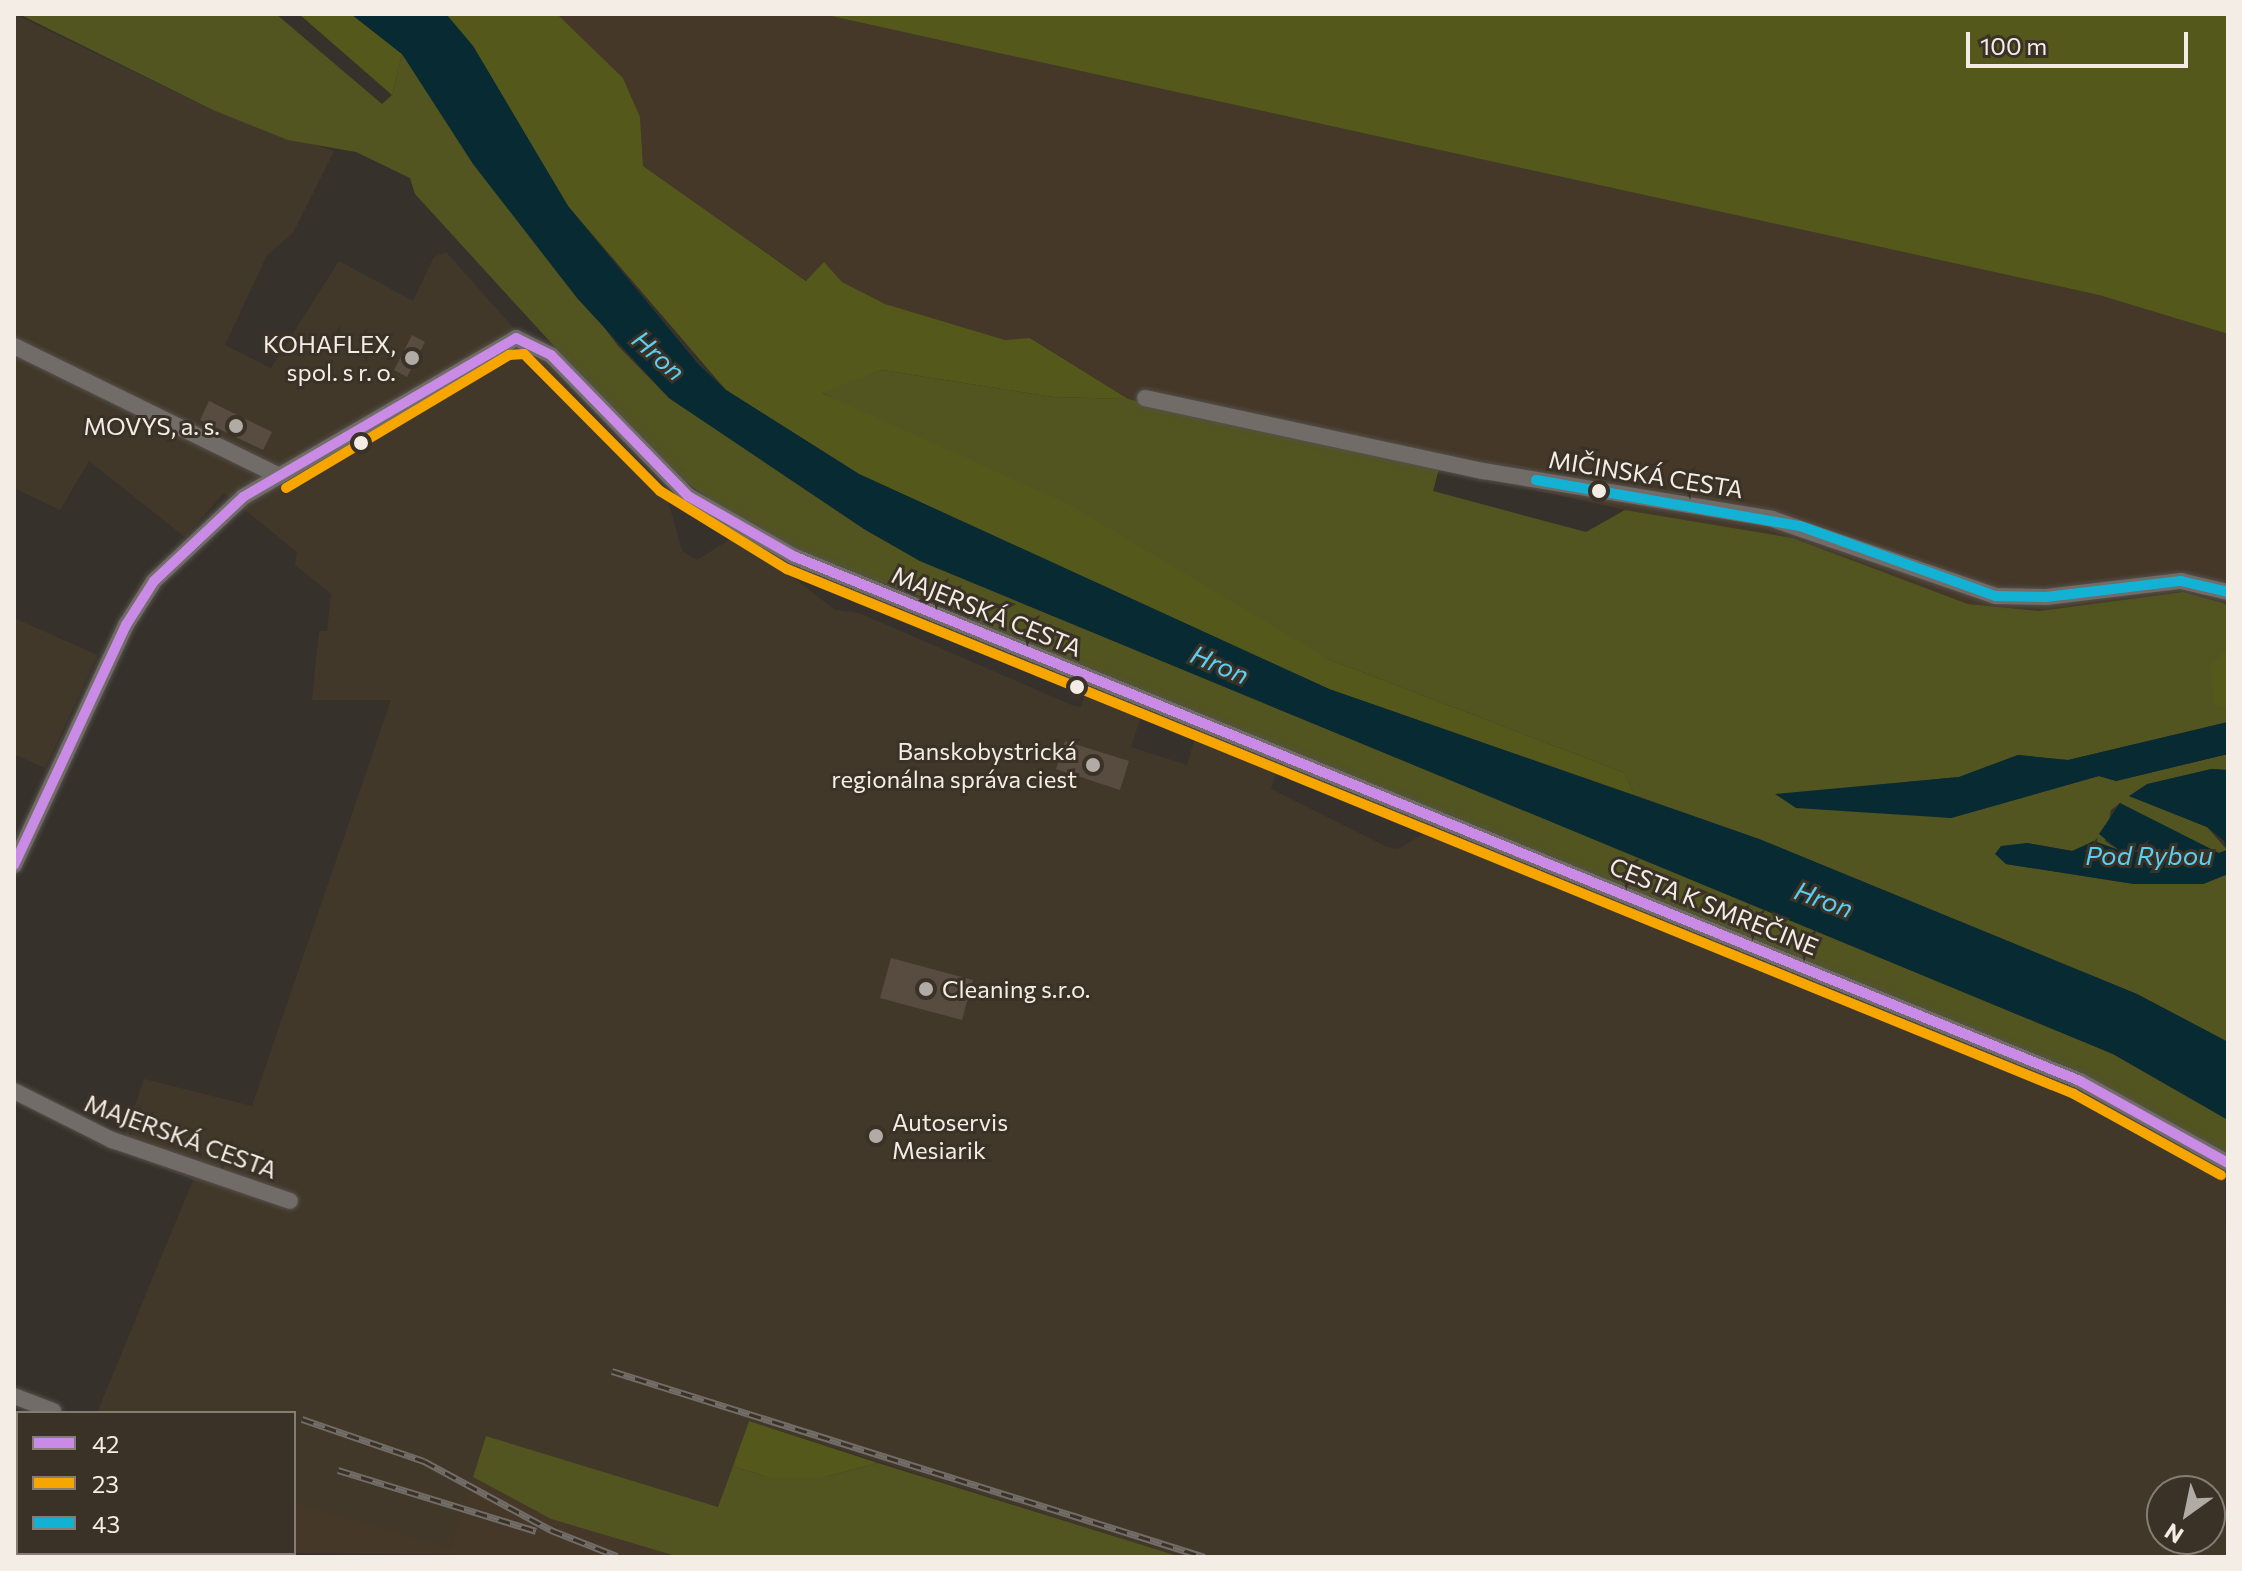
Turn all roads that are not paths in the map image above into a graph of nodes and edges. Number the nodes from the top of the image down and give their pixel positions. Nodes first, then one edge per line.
1 (14, 346) edge
2 (1145, 398) dead end
3 (279, 476) junction
4 (2228, 592) edge
5 (1172, 712) joint
6 (14, 865) edge
7 (14, 1091) edge
8 (2228, 1163) edge
9 (290, 1201) dead end
10 (14, 1396) edge
11 (53, 1411) dead end

1 - 3 street
2 - 4 street, MIČINSKÁ CESTA
3 - 5 street, MAJERSKÁ CESTA
3 - 6 street, MAJERSKÁ CESTA
5 - 8 street, CESTA K SMREČINE
7 - 9 street, MAJERSKÁ CESTA
10 - 11 street

